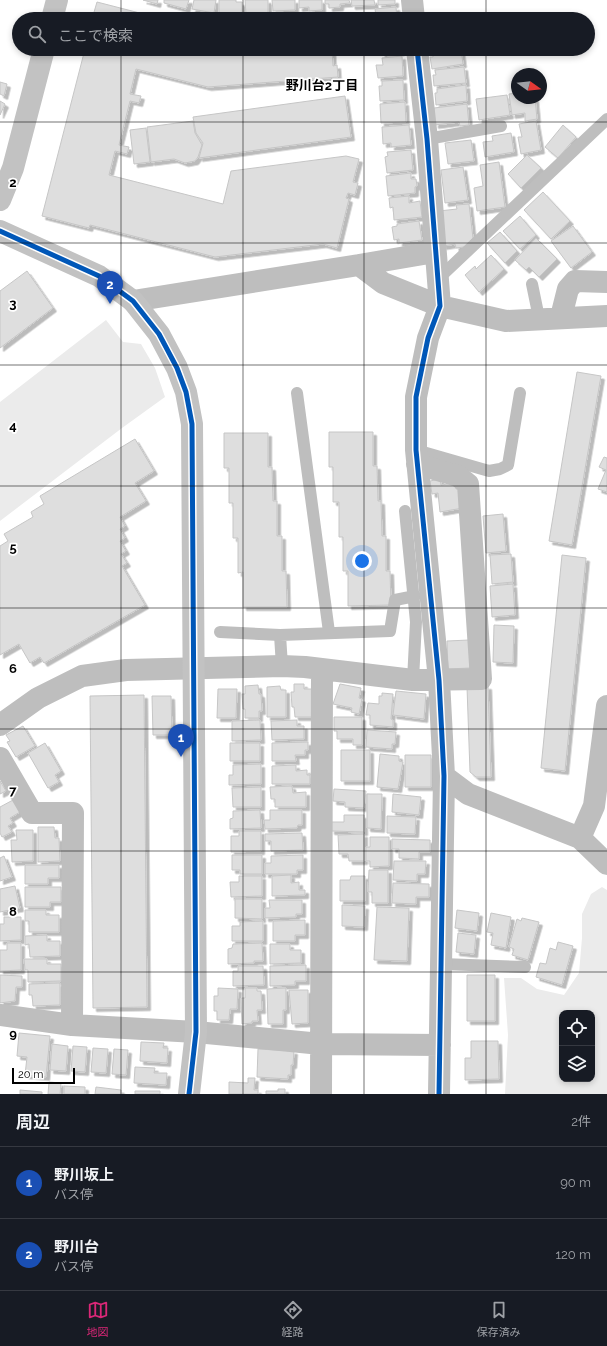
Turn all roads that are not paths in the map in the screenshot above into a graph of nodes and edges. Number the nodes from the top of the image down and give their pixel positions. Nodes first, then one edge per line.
1 (57, 0) edge
2 (412, 0) edge
3 (54, 12) edge
4 (413, 12) edge
5 (42, 56) edge
6 (418, 56) edge
7 (607, 119) edge
8 (501, 126) dead end
9 (427, 139) junction
10 (0, 200) edge
11 (0, 231) edge
12 (435, 252) junction
13 (359, 265) junction
14 (438, 279) junction
15 (607, 282) edge
16 (532, 284) dead end
17 (133, 301) junction
18 (440, 306) junction
19 (607, 316) edge
20 (561, 317) junction
21 (538, 318) junction
22 (297, 393) dead end
23 (520, 393) dead end
24 (417, 457) junction
25 (406, 511) dead end
26 (415, 596) junction
27 (220, 632) dead end
28 (330, 632) junction
29 (280, 635) junction
30 (282, 666) junction
31 (192, 668) junction
32 (322, 670) junction
33 (413, 680) junction
34 (439, 680) junction
35 (607, 706) edge
36 (0, 725) edge
37 (0, 758) edge
38 (444, 776) junction
39 (580, 838) junction
40 (607, 864) edge
41 (442, 964) junction
42 (525, 967) dead end
43 (0, 1015) edge
44 (72, 1025) junction
45 (196, 1032) junction
46 (321, 1044) junction
47 (440, 1045) junction
48 (189, 1094) edge
49 (321, 1094) edge
50 (439, 1094) edge

1 - 3 street
2 - 4 street
5 - 10 street
6 - 9 street
7 - 14 lane
8 - 9 lane
9 - 12 street
11 - 17 street
12 - 13 street
12 - 14 street
13 - 17 street
13 - 18 street
14 - 18 street
15 - 20 street
16 - 21 lane
17 - 31 street
18 - 21 street
18 - 24 street
19 - 20 street
20 - 21 street
22 - 28 lane
23 - 24 lane
24 - 34 street
24 - 34 street
25 - 26 lane
26 - 28 lane
26 - 33 lane
27 - 29 lane
28 - 29 lane
29 - 30 lane
30 - 31 street
30 - 32 street
31 - 36 street
31 - 45 street
32 - 33 street
32 - 46 street
33 - 34 street
34 - 38 street
35 - 39 street
37 - 44 street
38 - 39 street
38 - 41 street
39 - 40 street
41 - 42 lane
41 - 47 street
43 - 44 street
44 - 45 street
45 - 46 street
45 - 48 street
46 - 47 street
46 - 49 street
47 - 50 street

